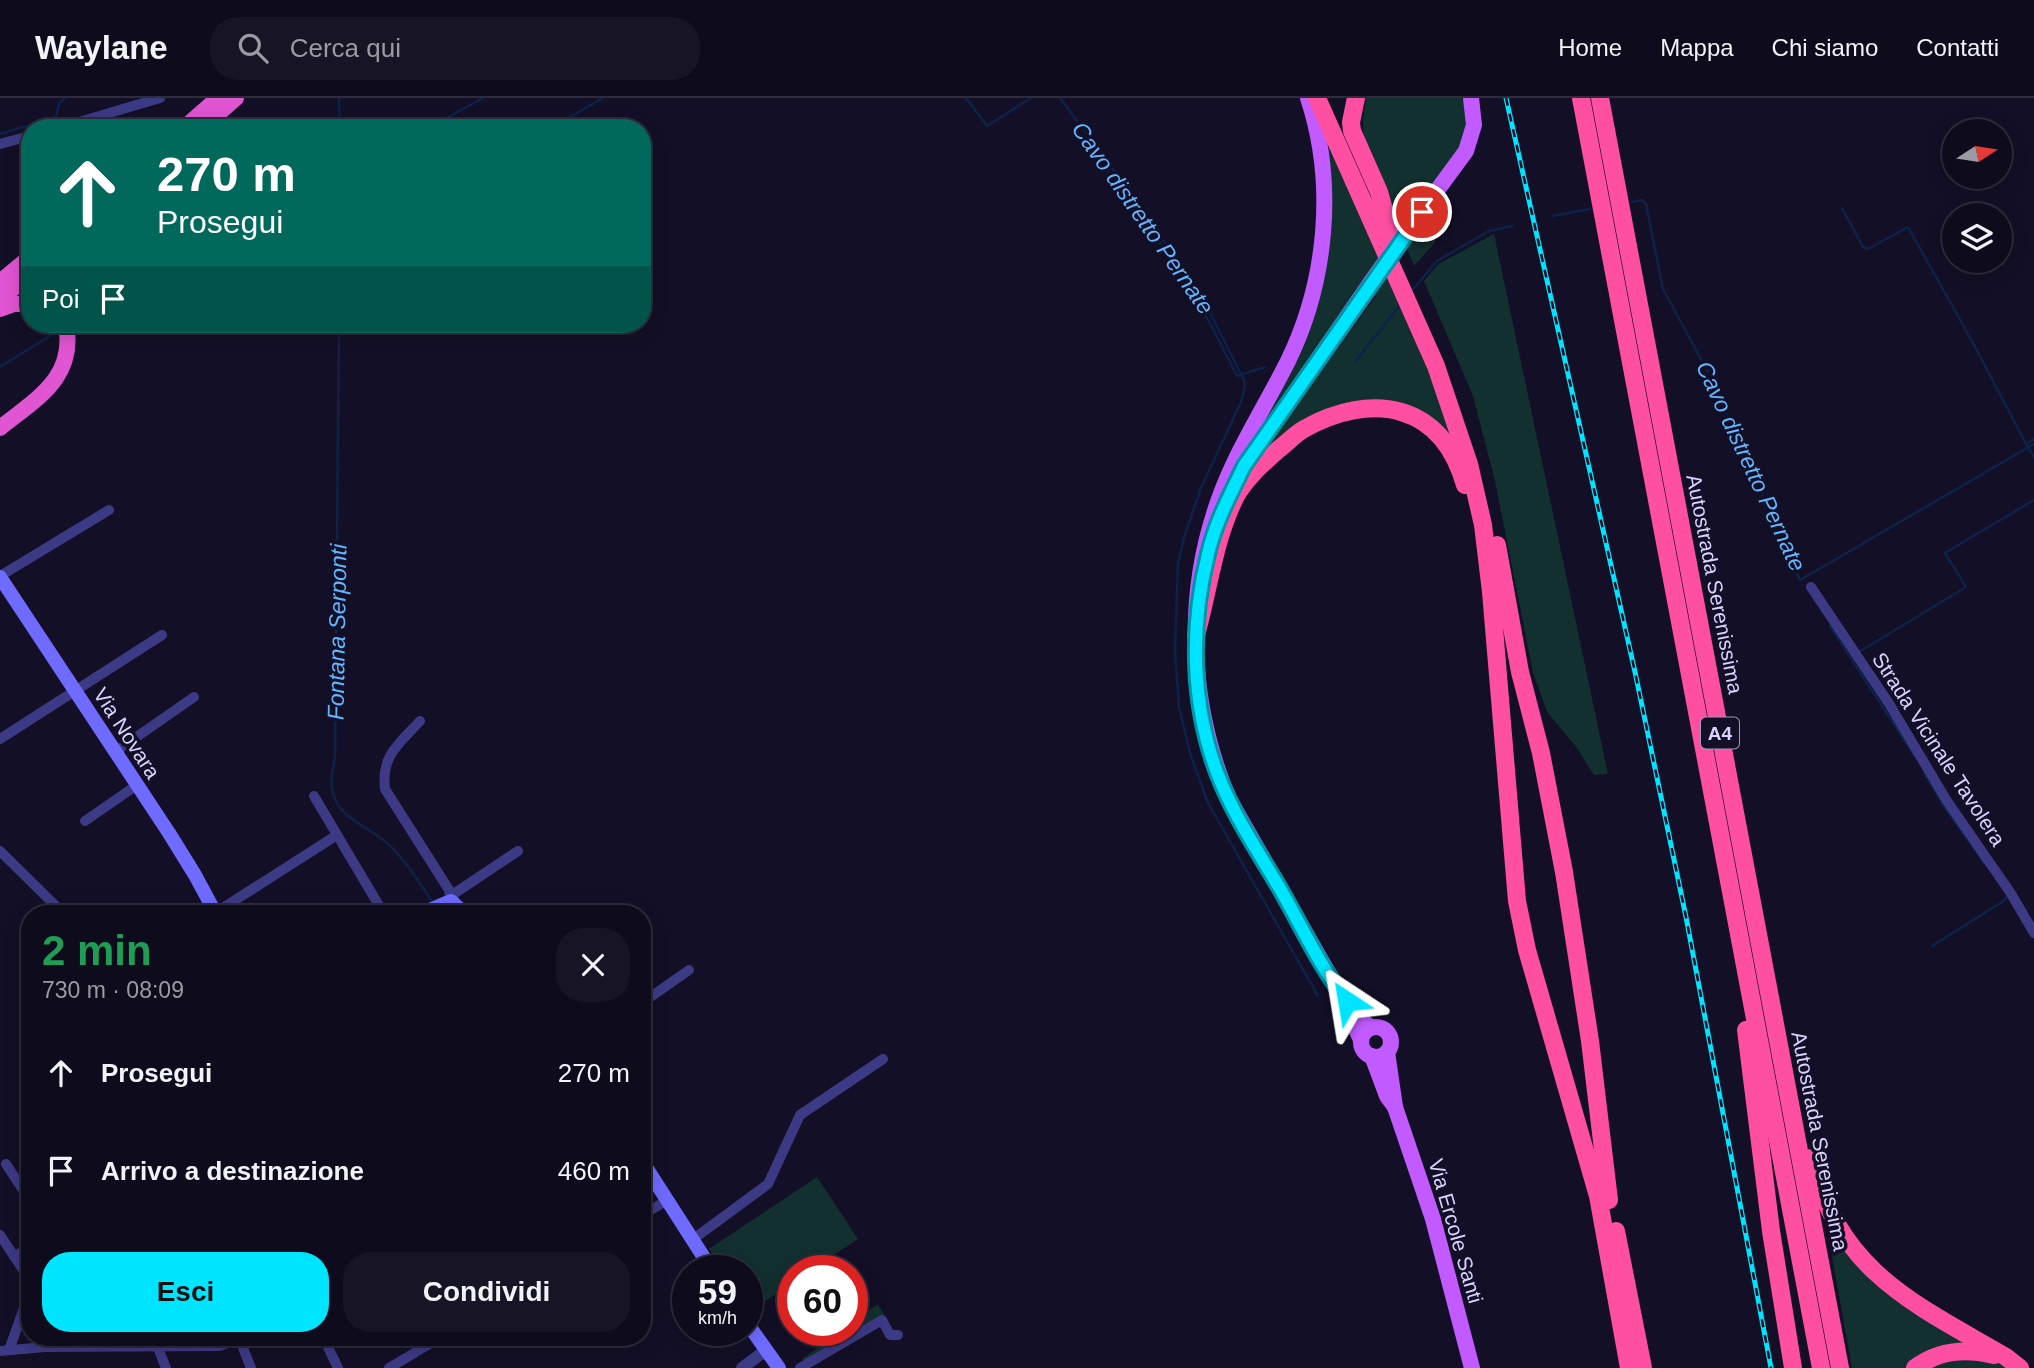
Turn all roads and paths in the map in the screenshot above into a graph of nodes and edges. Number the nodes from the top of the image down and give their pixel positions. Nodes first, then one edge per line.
1 (160, 98) edge
2 (218, 98) edge
3 (236, 98) edge
4 (1308, 98) edge
5 (1317, 98) edge
6 (1329, 98) edge
7 (1356, 98) edge
8 (1471, 98) edge
9 (1581, 98) edge
10 (1600, 98) edge
11 (89, 119) edge
12 (194, 119) edge
13 (212, 119) edge
14 (21, 138) edge
15 (0, 144) edge
16 (1391, 234) junction
17 (21, 264) edge
18 (0, 282) edge
19 (21, 282) edge
20 (1411, 292) junction
21 (0, 300) edge
22 (21, 304) edge
23 (0, 309) edge
24 (61, 333) edge
25 (68, 333) edge
26 (68, 354) junction
27 (0, 428) edge
28 (109, 510) dead end
29 (0, 577) edge
30 (1811, 587) dead end
31 (1491, 592) junction
32 (162, 635) dead end
33 (1196, 635) junction
34 (76, 692) junction
35 (194, 697) dead end
36 (420, 721) dead end
37 (0, 739) edge
38 (115, 752) junction
39 (137, 785) junction
40 (314, 796) dead end
41 (85, 821) dead end
42 (337, 835) junction
43 (0, 851) edge
44 (518, 851) dead end
45 (451, 901) junction
46 (55, 905) edge
47 (211, 905) edge
48 (228, 905) edge
49 (379, 905) edge
50 (441, 905) edge
51 (455, 905) edge
52 (2034, 933) edge
53 (1742, 950) junction
54 (689, 971) dead end
55 (1768, 989) junction
56 (651, 997) edge
57 (1366, 1034) junction
58 (1379, 1054) junction
59 (883, 1059) dead end
60 (6, 1164) dead end
61 (651, 1175) edge
62 (21, 1184) edge
63 (667, 1201) junction
64 (651, 1210) edge
65 (1610, 1232) junction
66 (0, 1235) edge
67 (692, 1240) junction
68 (21, 1252) edge
69 (702, 1255) edge
70 (14, 1257) junction
71 (21, 1268) edge
72 (21, 1314) edge
73 (898, 1335) dead end
74 (220, 1346) edge
75 (243, 1346) edge
76 (327, 1346) edge
77 (427, 1346) edge
78 (763, 1346) edge
79 (159, 1348) junction
80 (766, 1350) junction
81 (5, 1351) edge
82 (2013, 1363) edge
83 (166, 1368) edge
84 (251, 1368) edge
85 (338, 1368) edge
86 (389, 1368) edge
87 (742, 1368) edge
88 (779, 1368) edge
89 (800, 1368) edge
90 (1472, 1368) edge
91 (1617, 1368) edge
92 (1630, 1368) edge
93 (1643, 1368) edge
94 (1793, 1368) edge
95 (1821, 1368) edge
96 (1840, 1368) edge
97 (1915, 1368) edge

1 - 11 street
2 - 12 highway
3 - 13 highway
4 - 33 main road
5 - 20 highway
6 - 16 highway
7 - 16 highway
8 - 33 main road, bridge
9 - 53 highway, Autostrada Serenissima / A4
10 - 55 highway, Autostrada Serenissima / A4
14 - 15 street
16 - 20 highway
17 - 18 highway
19 - 21 highway
20 - 31 highway
20 - 65 highway
22 - 23 highway
24 - 26 highway
25 - 26 highway
26 - 27 highway
28 - 29 street
29 - 34 main road, Via Novara
30 - 52 street, Strada Vicinale Tavolera
31 - 33 highway
31 - 65 highway
32 - 34 street
33 - 57 main road
34 - 37 street
34 - 38 main road, Via Novara
35 - 38 street
36 - 45 street
38 - 39 main road, Via Novara
39 - 41 street
39 - 47 main road, Via Novara
40 - 42 street
42 - 48 street
42 - 49 street
43 - 46 street
44 - 45 street
45 - 50 main road
45 - 51 main road
53 - 94 highway
53 - 95 highway, Autostrada Serenissima / A4
54 - 56 street
55 - 82 highway
55 - 96 highway, Autostrada Serenissima / A4
57 - 58 main road
57 - 58 main road
58 - 90 main road, Via Ercole Santi
59 - 67 street
60 - 62 street
61 - 63 main road
63 - 64 street
63 - 67 main road
65 - 91 highway
65 - 92 highway
65 - 93 highway
66 - 70 street
67 - 69 main road
68 - 70 street
70 - 71 street
72 - 81 street
73 - 89 street
74 - 79 street
75 - 84 street
76 - 85 street
77 - 86 street
78 - 80 main road
79 - 81 street
79 - 83 street
80 - 87 street
80 - 88 main road
82 - 97 highway

